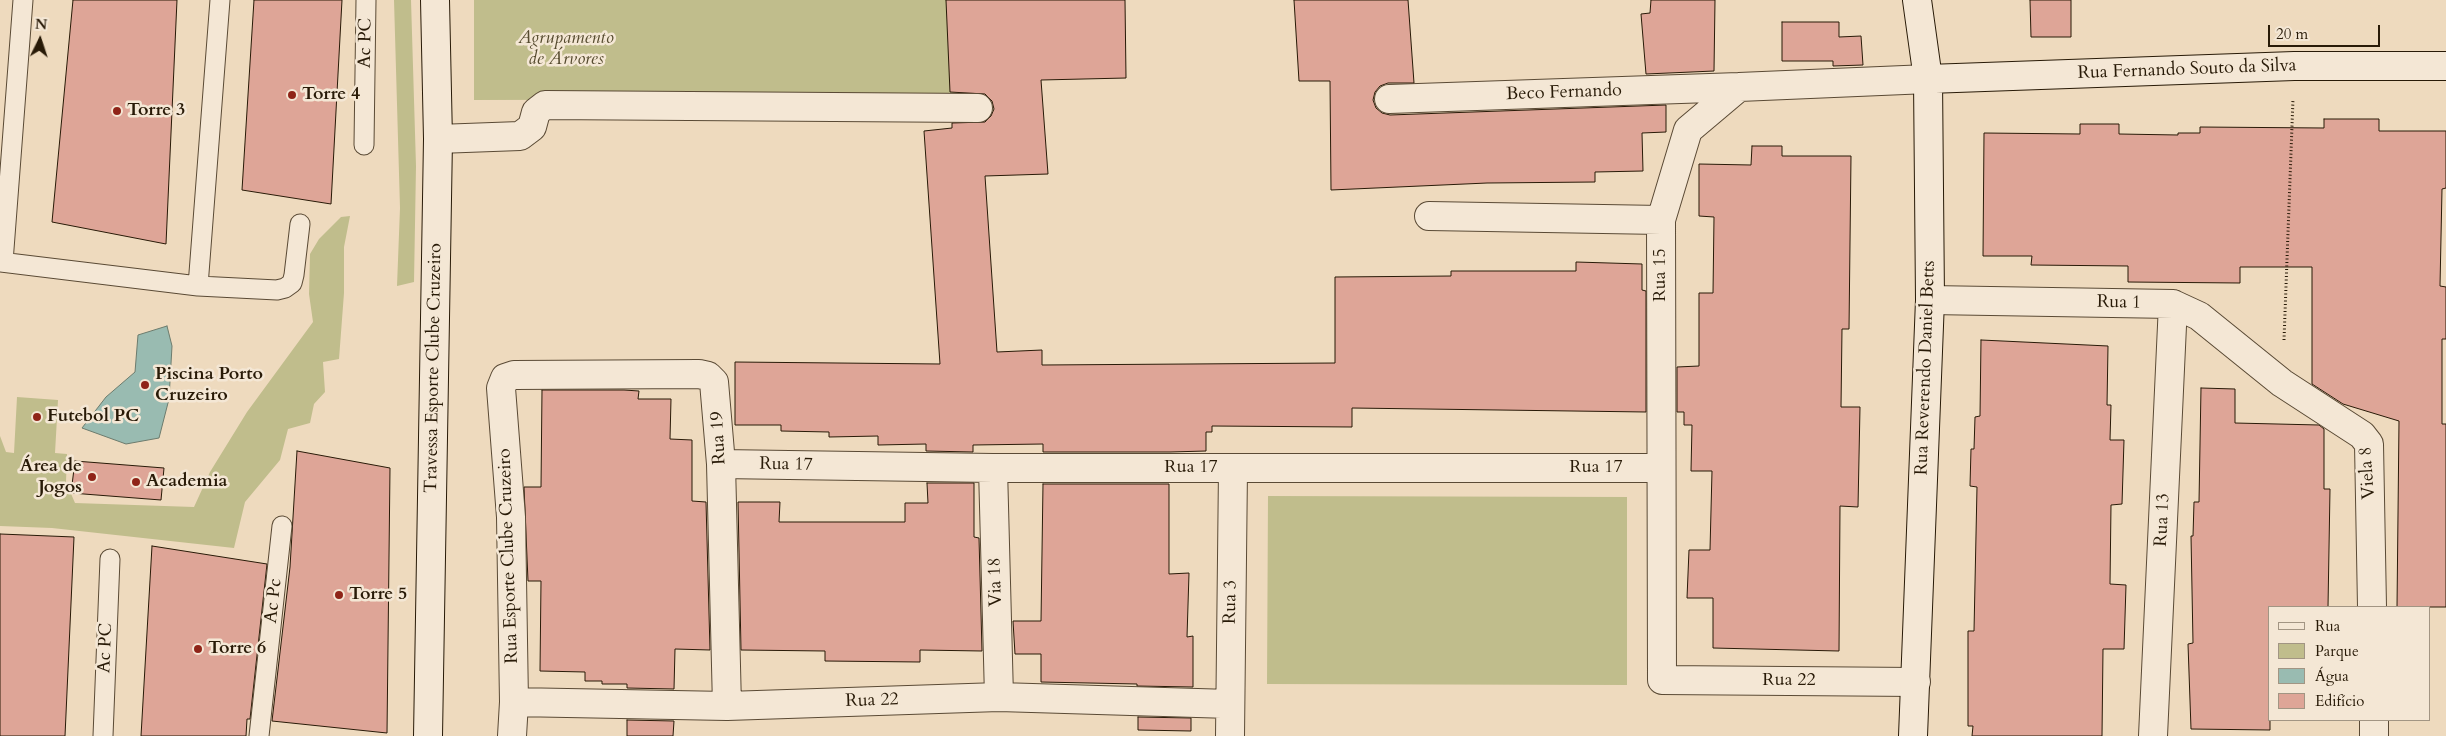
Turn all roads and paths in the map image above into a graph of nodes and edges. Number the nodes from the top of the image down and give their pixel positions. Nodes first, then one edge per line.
1 (23, 0) edge
2 (220, 0) edge
3 (366, 0) edge
4 (435, 0) edge
5 (1917, 0) edge
6 (2294, 66) junction
7 (2446, 66) edge
8 (1928, 79) junction
9 (1739, 87) junction
10 (1388, 99) dead end
11 (978, 108) dead end
12 (438, 139) junction
13 (364, 145) dead end
14 (1429, 216) dead end
15 (1661, 220) junction
16 (300, 224) dead end
17 (1, 262) edge
18 (198, 286) junction
19 (1930, 300) junction
20 (2173, 304) junction
21 (505, 378) joint
22 (2282, 383) junction
23 (721, 464) junction
24 (993, 468) junction
25 (1660, 468) junction
26 (1233, 469) junction
27 (282, 526) dead end
28 (110, 559) dead end
29 (2372, 606) edge
30 (1662, 680) joint
31 (1916, 682) junction
32 (1000, 697) junction
33 (514, 702) junction
34 (1230, 704) junction
35 (728, 706) junction
36 (2374, 721) edge
37 (103, 736) edge
38 (259, 736) edge
39 (428, 736) edge
40 (512, 736) edge
41 (1230, 736) edge
42 (1913, 736) edge
43 (2153, 736) edge
44 (2374, 736) edge

1 - 17 lane
2 - 18 lane
3 - 13 lane, Ac PC
4 - 12 street, Travessa Esporte Clube Cruzeiro
5 - 8 street, Rua Reverendo Daniel Betts
6 - 7 street, Rua Fernando Souto da Silva
6 - 8 street, Rua Fernando Souto da Silva
6 - 22 path
8 - 9 street
8 - 19 street, Rua Reverendo Daniel Betts
9 - 10 street, Beco Fernando
9 - 15 street, Rua 15
11 - 12 street
12 - 39 street, Travessa Esporte Clube Cruzeiro
14 - 15 street
15 - 25 street, Rua 15
16 - 18 lane
17 - 18 lane
19 - 20 street, Rua 1
19 - 31 street, Rua Reverendo Daniel Betts
20 - 22 street, Rua 1
20 - 43 street, Rua 13
21 - 23 street, Rua 19
21 - 33 street, Rua Esporte Clube Cruzeiro
22 - 29 street, Viela 8
23 - 24 street, Rua 17
23 - 35 street, Rua 19
24 - 26 street, Rua 17
24 - 32 street, Via 18
25 - 26 street, Rua 17
25 - 30 street, Rua 15
26 - 34 street, Rua 3
27 - 38 lane, Ac Pc
28 - 37 lane, Ac PC
30 - 31 street, Rua 22
31 - 42 street, Rua Reverendo Daniel Betts
32 - 34 street, Rua 22
32 - 35 street, Rua 22
33 - 35 street, Rua 22
33 - 40 street, Rua Esporte Clube Cruzeiro
34 - 41 street, Rua 3
36 - 44 street

